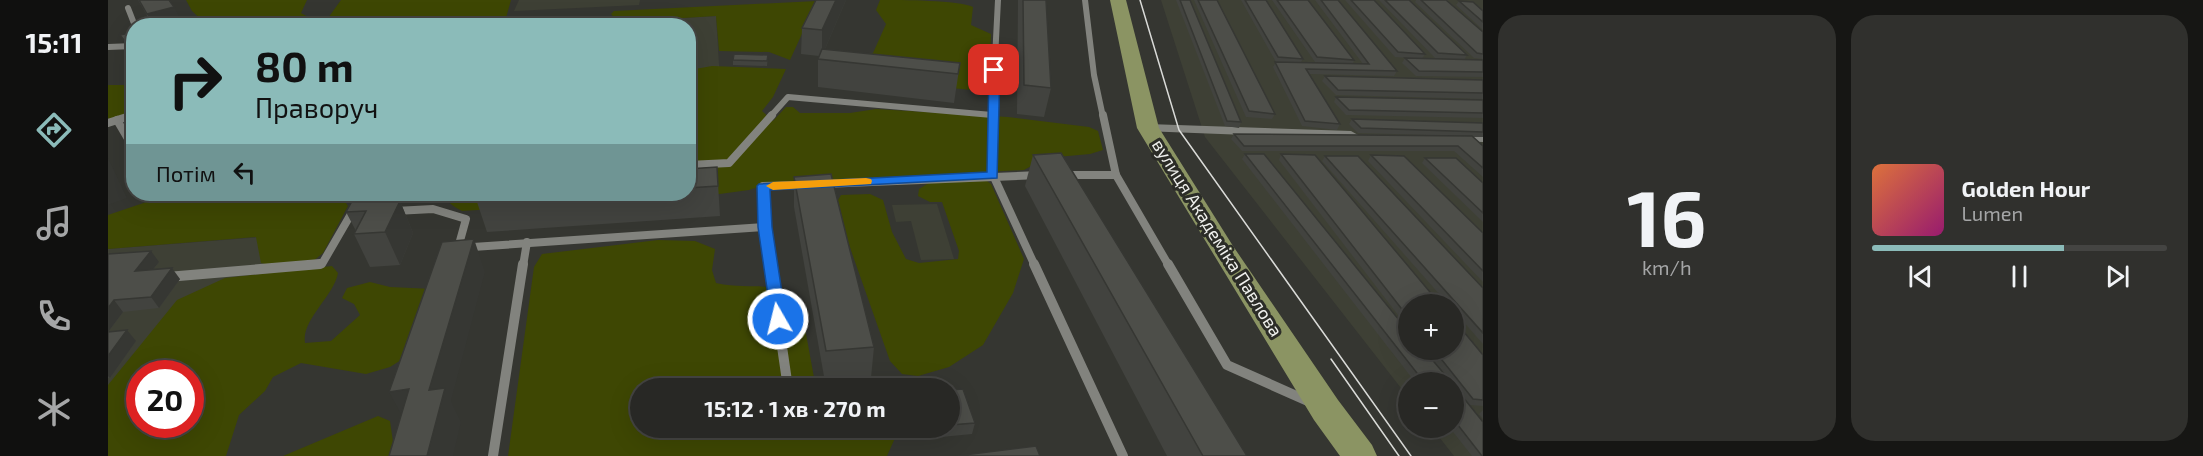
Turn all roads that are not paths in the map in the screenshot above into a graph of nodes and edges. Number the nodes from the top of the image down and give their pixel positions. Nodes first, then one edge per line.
1 (998, 0) edge
2 (1084, 0) edge
3 (1118, 0) edge
4 (128, 8) dead end
5 (132, 18) edge
6 (126, 46) edge
7 (108, 47) edge
8 (992, 115) junction
9 (126, 118) edge
10 (117, 120) junction
11 (108, 123) edge
12 (1148, 128) junction
13 (126, 135) edge
14 (1364, 135) edge
15 (1434, 137) edge
16 (1483, 138) edge
17 (696, 165) edge
18 (993, 175) junction
19 (1049, 175) edge
20 (1060, 175) edge
21 (1116, 175) junction
22 (383, 212) edge
23 (372, 213) edge
24 (765, 227) junction
25 (527, 242) junction
26 (159, 277) edge
27 (787, 378) edge
28 (1326, 410) junction
29 (493, 456) edge
30 (1123, 456) edge
31 (1360, 456) edge

1 - 8 lane
2 - 21 lane
3 - 12 main road, вулиця Академіка Павлова
4 - 5 lane
6 - 7 lane
8 - 17 lane
8 - 18 lane
9 - 10 lane
10 - 11 lane
10 - 13 lane
12 - 14 street
12 - 28 main road, вулиця Академіка Павлова
15 - 16 street
18 - 19 lane
18 - 24 lane
18 - 30 lane
20 - 21 lane
21 - 28 lane
22 - 25 lane
23 - 26 lane
24 - 25 lane
24 - 27 lane
25 - 29 lane
28 - 31 main road, вулиця Академіка Павлова

